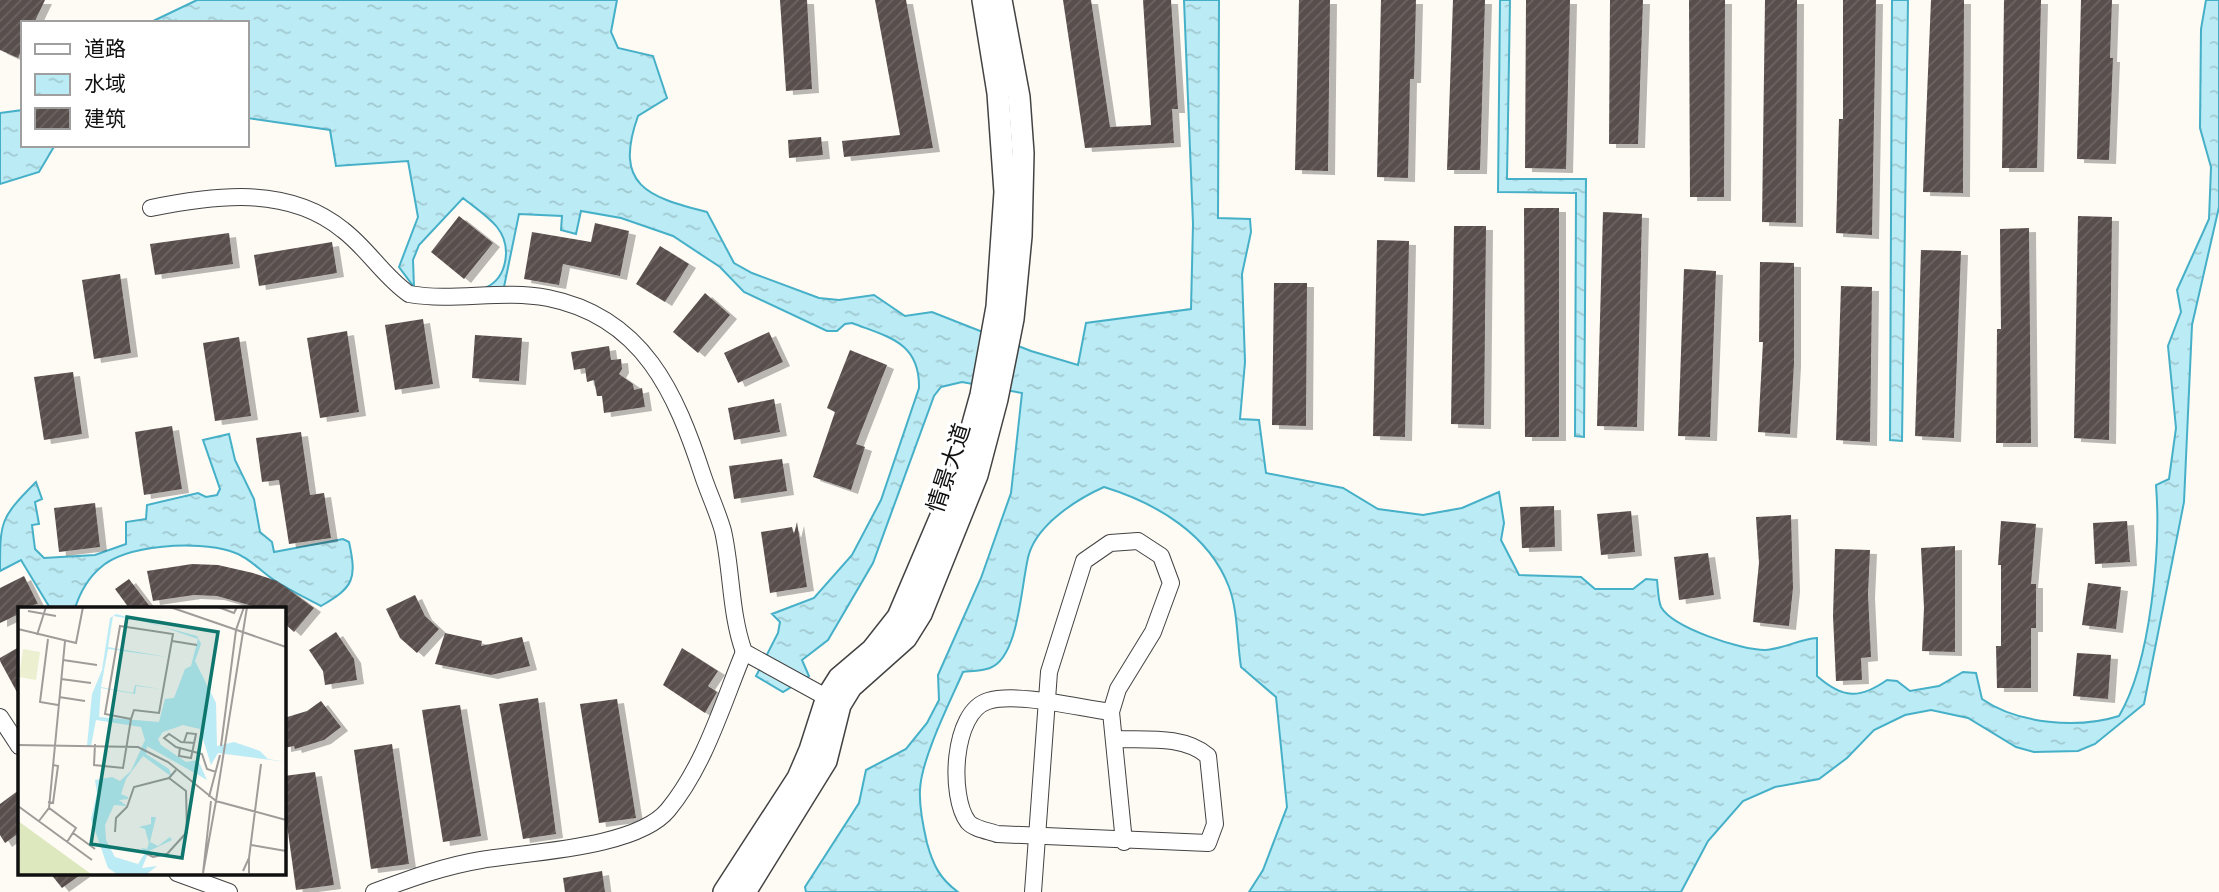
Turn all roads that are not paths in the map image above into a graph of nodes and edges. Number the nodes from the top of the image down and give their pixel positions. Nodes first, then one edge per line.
1 (983, 0) edge
2 (1002, 0) edge
3 (151, 208) dead end
4 (1004, 317) junction
5 (751, 655) junction
6 (826, 696) junction
7 (1047, 704) junction
8 (1111, 712) junction
9 (0, 718) edge
10 (1115, 739) junction
11 (18, 745) edge
12 (1037, 837) junction
13 (1124, 842) junction
14 (180, 874) edge
15 (229, 892) edge
16 (374, 892) edge
17 (724, 892) edge
18 (745, 892) edge
19 (1033, 892) edge

1 - 4 street, 情景大道
2 - 4 street, 情景大道
3 - 5 street
4 - 6 street, 情景大道
5 - 6 street
5 - 16 street
6 - 17 street, 情景大道
6 - 18 street, 情景大道
7 - 8 street
7 - 8 street
7 - 12 street
7 - 12 street
8 - 10 street
9 - 11 street
10 - 13 street
10 - 13 street
12 - 13 street
12 - 19 street
14 - 15 street

